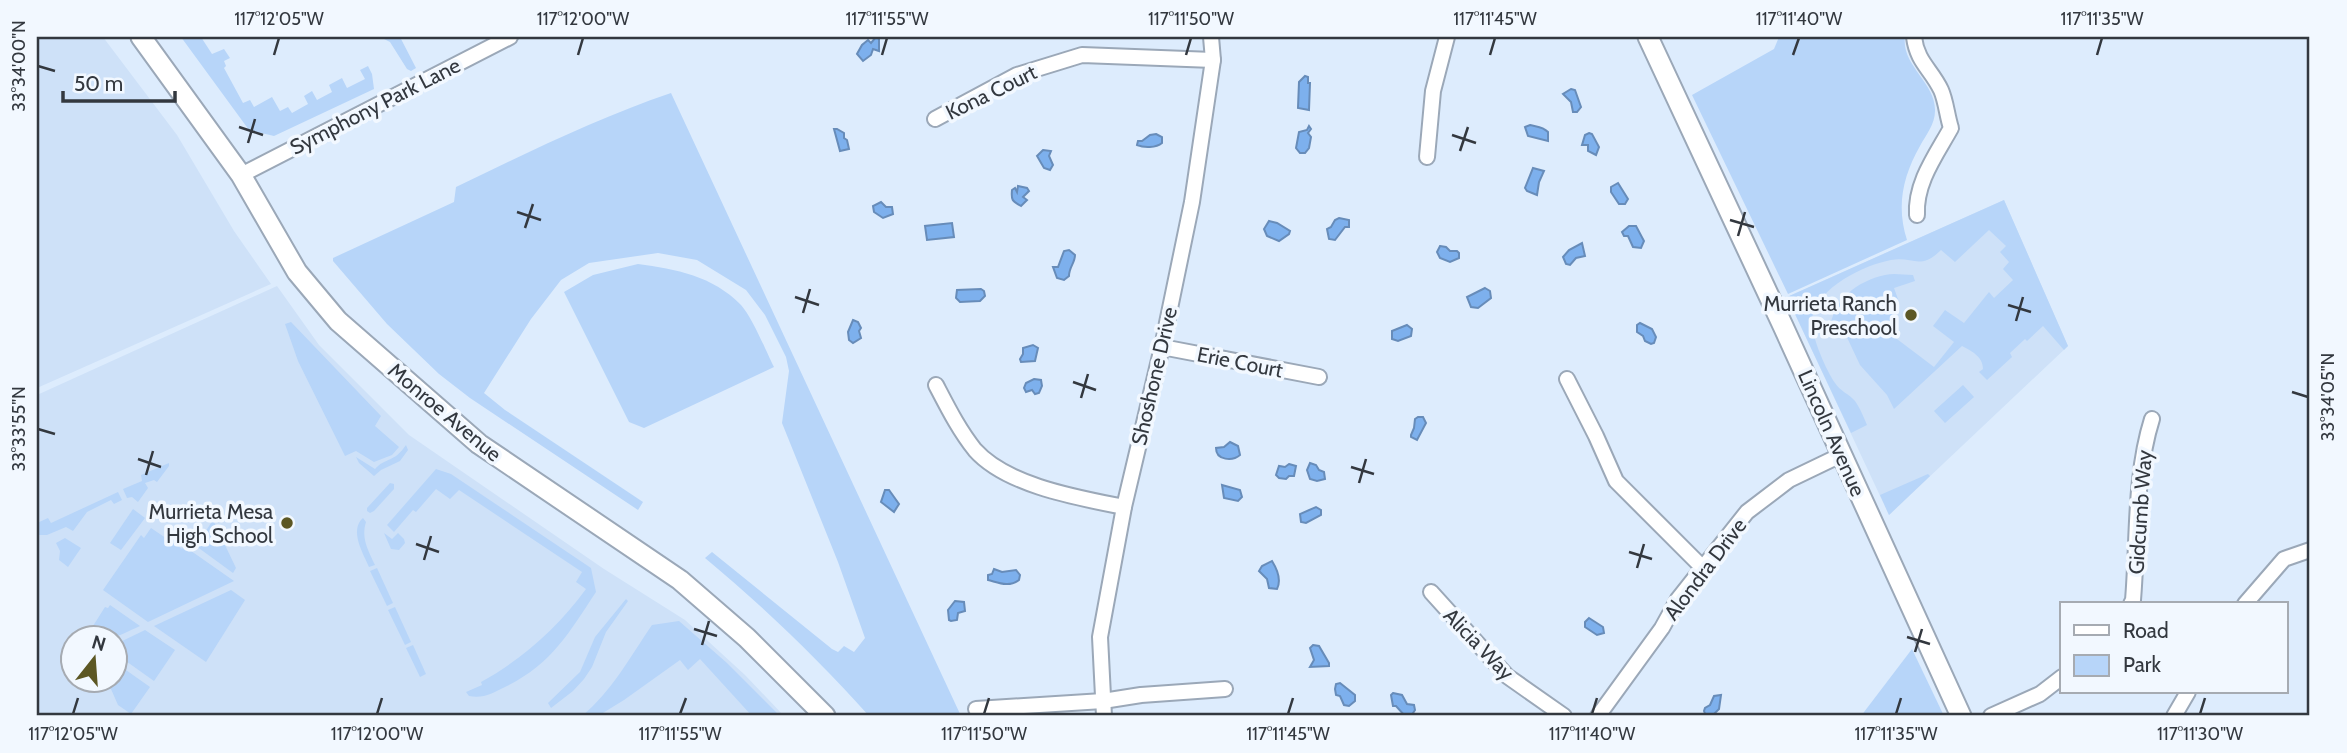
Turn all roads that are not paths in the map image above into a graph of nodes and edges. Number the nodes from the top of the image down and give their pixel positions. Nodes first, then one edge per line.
1 (141, 37) edge
2 (510, 37) edge
3 (1211, 37) edge
4 (1447, 37) edge
5 (1648, 37) edge
6 (1914, 37) edge
7 (1213, 60) junction
8 (935, 119) dead end
9 (1427, 157) dead end
10 (241, 175) junction
11 (1917, 215) dead end
12 (1162, 347) junction
13 (1318, 377) dead end
14 (1567, 379) dead end
15 (936, 385) dead end
16 (2152, 419) dead end
17 (1841, 455) junction
18 (1124, 507) junction
19 (2310, 550) edge
20 (1702, 568) junction
21 (1431, 593) dead end
22 (2132, 602) edge
23 (2247, 602) edge
24 (2060, 679) edge
25 (1225, 689) dead end
26 (2187, 694) edge
27 (1103, 701) junction
28 (976, 709) dead end
29 (825, 716) edge
30 (1104, 716) edge
31 (1564, 716) edge
32 (1598, 716) edge
33 (1961, 716) edge
34 (1991, 716) edge
35 (2174, 716) edge

1 - 10 street, Monroe Avenue
2 - 10 street, Symphony Park Lane
3 - 7 street, Shoshone Drive
4 - 9 street
5 - 17 street, Lincoln Avenue
6 - 11 street
7 - 8 street, Kona Court
7 - 12 street, Shoshone Drive
10 - 29 street, Monroe Avenue
12 - 13 street, Erie Court
12 - 18 street, Shoshone Drive
14 - 20 street
15 - 18 street
16 - 22 street, Gidcumb Way
17 - 20 street, Alondra Drive
17 - 33 street, Lincoln Avenue
18 - 27 street, Shoshone Drive
19 - 23 street
20 - 32 street, Alondra Drive
21 - 31 street, Alicia Way
24 - 34 street
25 - 27 street
26 - 35 street
27 - 28 street
27 - 30 street, Shoshone Drive

